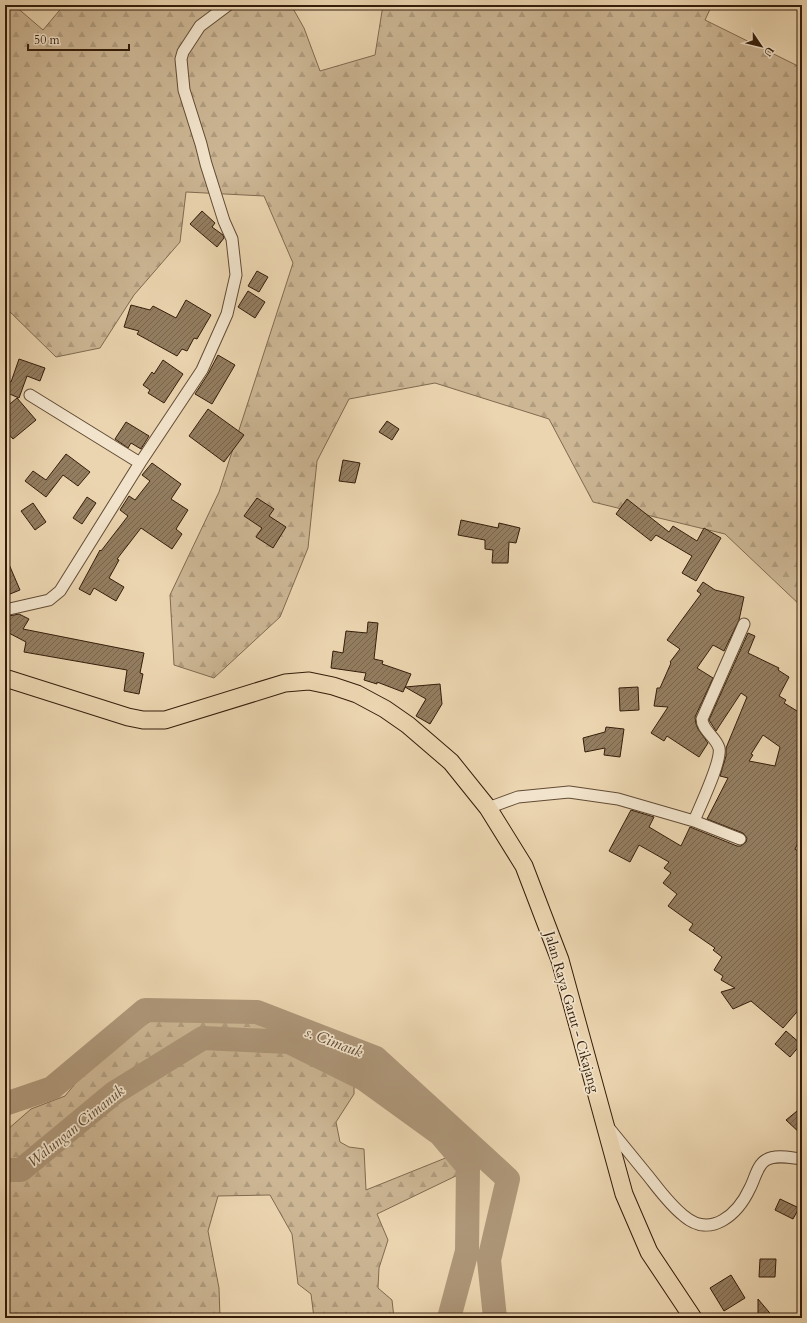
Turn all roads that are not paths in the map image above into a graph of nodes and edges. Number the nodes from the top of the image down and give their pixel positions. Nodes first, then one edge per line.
1 (228, 5) edge
2 (30, 395) dead end
3 (140, 463) junction
4 (5, 610) edge
5 (744, 624) dead end
6 (5, 678) edge
7 (488, 808) junction
8 (694, 820) junction
9 (740, 839) dead end
10 (603, 1121) junction
11 (802, 1159) edge
12 (693, 1318) edge

1 - 3 street
2 - 3 street
3 - 4 street
5 - 8 street
6 - 7 main road, Jalan Raya Garut - Cikajang
7 - 8 street
7 - 10 main road, Jalan Raya Garut - Cikajang
8 - 9 street
10 - 11 street
10 - 12 main road, Jalan Raya Garut - Cikajang

